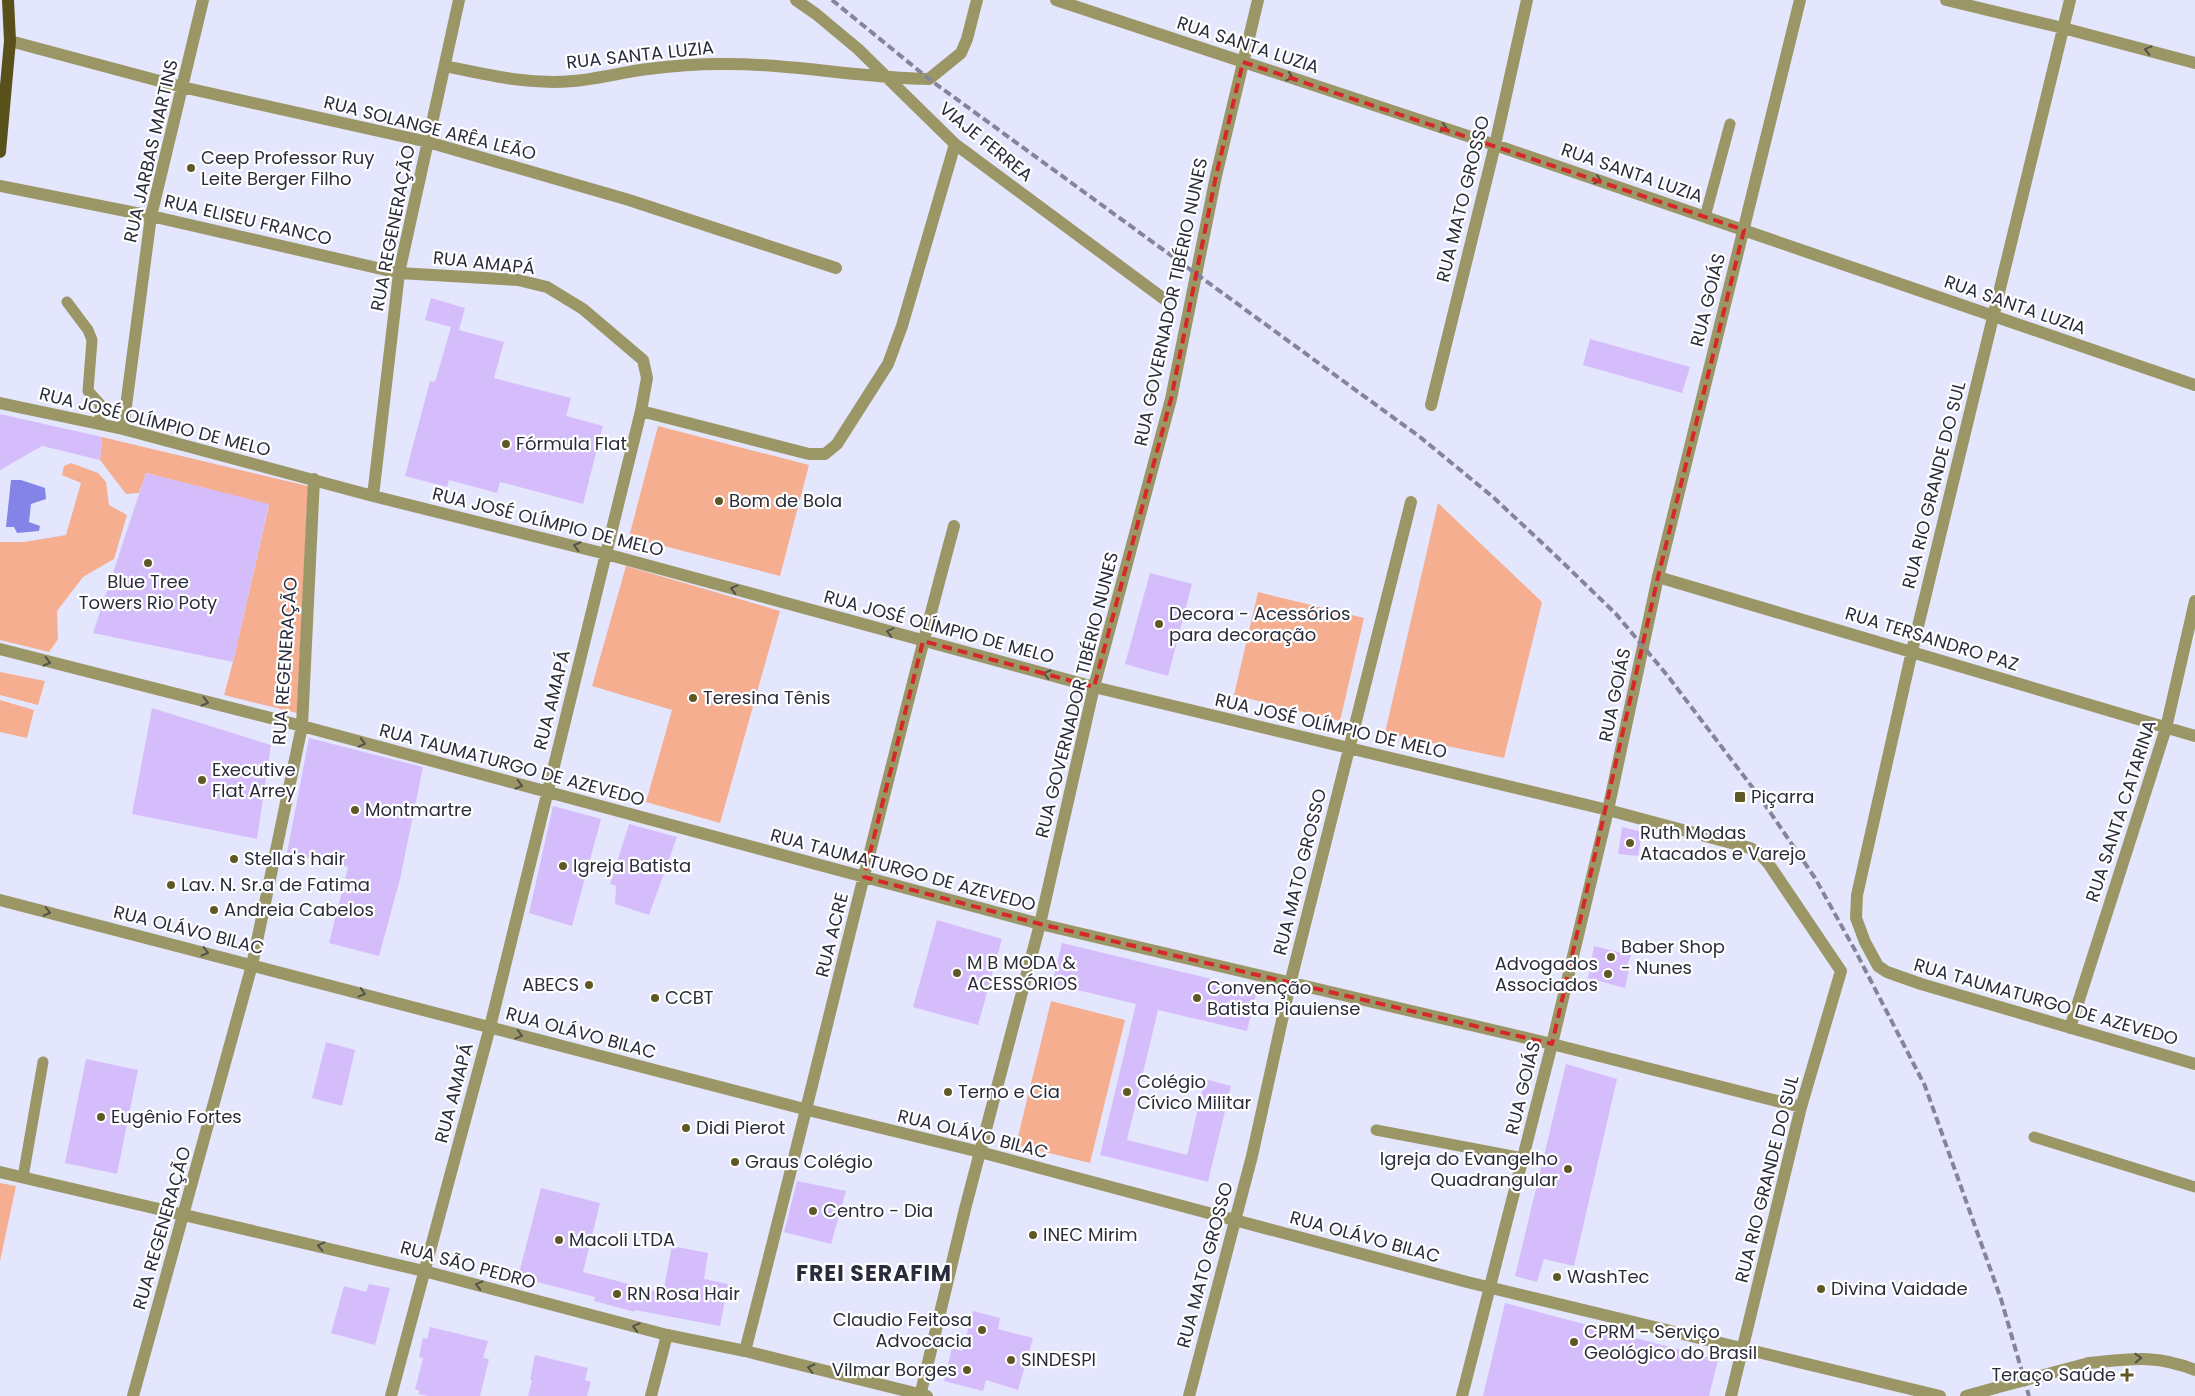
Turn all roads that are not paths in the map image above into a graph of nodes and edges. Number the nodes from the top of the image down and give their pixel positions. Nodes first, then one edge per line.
1 (8, 0) edge
2 (204, 0) edge
3 (459, 0) edge
4 (796, 0) edge
5 (977, 0) edge
6 (1056, 0) edge
7 (1258, 0) edge
8 (1527, 0) edge
9 (1800, 0) edge
10 (1946, 0) edge
11 (2070, 0) edge
12 (2063, 28) junction
13 (10, 41) junction
14 (1243, 62) junction
15 (2195, 63) edge
16 (445, 66) junction
17 (887, 78) junction
18 (182, 87) junction
19 (1730, 124) dead end
20 (428, 142) junction
21 (955, 144) junction
22 (1495, 145) junction
23 (0, 152) edge
24 (0, 186) edge
25 (151, 216) junction
26 (1706, 217) junction
27 (1744, 230) junction
28 (836, 268) dead end
29 (399, 273) junction
30 (1164, 299) dead end
31 (68, 302) dead end
32 (1993, 316) junction
33 (2195, 385) edge
34 (0, 403) edge
35 (1431, 405) dead end
36 (641, 411) junction
37 (100, 424) junction
38 (123, 429) junction
39 (314, 479) junction
40 (373, 496) junction
41 (1411, 502) dead end
42 (954, 526) dead end
43 (606, 554) junction
44 (1658, 576) junction
45 (2195, 601) edge
46 (923, 641) junction
47 (0, 650) edge
48 (1912, 652) junction
49 (1094, 687) junction
50 (302, 726) junction
51 (2166, 728) junction
52 (2195, 736) edge
53 (1350, 748) junction
54 (547, 792) junction
55 (1608, 810) junction
56 (864, 877) junction
57 (0, 900) edge
58 (1040, 924) junction
59 (252, 965) junction
60 (1841, 972) joint
61 (1887, 972) joint
62 (1290, 984) junction
63 (490, 1027) junction
64 (2070, 1028) junction
65 (1552, 1044) junction
66 (43, 1062) dead end
67 (2195, 1064) edge
68 (1801, 1107) junction
69 (808, 1110) junction
70 (1376, 1130) dead end
71 (2034, 1137) dead end
72 (980, 1152) junction
73 (1523, 1158) junction
74 (0, 1172) edge
75 (23, 1177) junction
76 (2195, 1187) edge
77 (185, 1214) junction
78 (1233, 1220) junction
79 (424, 1271) junction
80 (1490, 1287) junction
81 (667, 1335) junction
82 (1742, 1349) junction
83 (745, 1351) junction
84 (2195, 1370) edge
85 (923, 1395) edge
86 (133, 1396) edge
87 (390, 1396) edge
88 (651, 1396) edge
89 (1189, 1396) edge
90 (1462, 1396) edge
91 (1731, 1396) edge
92 (1940, 1396) edge
93 (1966, 1396) edge

1 - 13 main road
2 - 18 street, RUA JARBAS MARTINS
3 - 16 street, RUA REGENERAÇÃO
4 - 17 street, VIAJE FERREA
5 - 17 street, RUA SANTA LUZIA
6 - 14 street, RUA SANTA LUZIA
7 - 14 street, RUA GOVERNADOR TIBÉRIO NUNES
8 - 22 street, RUA MATO GROSSO
9 - 27 street, RUA GOIÁS
10 - 12 street
11 - 12 street, RUA RIO GRANDE DO SUL
15 -> 12 street
12 - 32 street, RUA RIO GRANDE DO SUL
13 - 18 street, RUA SOLANGE ARÊA LEÃO
13 - 23 main road
14 -> 22 street, RUA SANTA LUZIA
14 - 49 street, RUA GOVERNADOR TIBÉRIO NUNES
16 - 17 street, RUA SANTA LUZIA
16 - 20 street, RUA REGENERAÇÃO
17 - 21 street, VIAJE FERREA
18 - 20 street, RUA SOLANGE ARÊA LEÃO
18 - 25 street, RUA JARBAS MARTINS
19 - 26 lane
20 - 28 street, RUA SOLANGE ARÊA LEÃO
20 - 29 street, RUA REGENERAÇÃO
21 - 30 street, VIAJE FERREA
21 - 36 street
22 -> 26 street, RUA SANTA LUZIA
22 - 35 street, RUA MATO GROSSO
24 - 25 street, RUA ELISEU FRANCO
25 - 29 street, RUA ELISEU FRANCO
25 - 38 street, RUA JARBAS MARTINS
26 - 27 street, RUA SANTA LUZIA
27 - 32 street, RUA SANTA LUZIA
27 - 44 street, RUA GOIÁS
29 - 36 street, RUA AMAPÁ
29 - 40 street, RUA REGENERAÇÃO
31 - 37 lane
32 - 33 street, RUA SANTA LUZIA
32 - 48 street, RUA RIO GRANDE DO SUL
34 - 37 street, RUA JOSÉ OLÍMPIO DE MELO
36 - 43 street, RUA AMAPÁ
37 - 38 street, RUA JOSÉ OLÍMPIO DE MELO
38 - 39 street, RUA JOSÉ OLÍMPIO DE MELO
39 - 40 street, RUA JOSÉ OLÍMPIO DE MELO
39 - 50 street, RUA REGENERAÇÃO
43 -> 40 street, RUA JOSÉ OLÍMPIO DE MELO
41 - 53 street, RUA MATO GROSSO
42 - 46 street, RUA ACRE
46 -> 43 street, RUA JOSÉ OLÍMPIO DE MELO
43 - 54 street, RUA AMAPÁ
44 - 48 street, RUA TERSANDRO PAZ
44 - 55 street, RUA GOIÁS
45 - 51 street, RUA SANTA CATARINA
49 -> 46 street, RUA JOSÉ OLÍMPIO DE MELO
46 - 56 street, RUA ACRE
47 -> 50 street, RUA TAUMATURGO DE AZEVEDO
48 - 51 street, RUA TERSANDRO PAZ
48 - 61 street, RUA RIO GRANDE DO SUL
49 - 53 street, RUA JOSÉ OLÍMPIO DE MELO
49 - 58 street, RUA GOVERNADOR TIBÉRIO NUNES
50 -> 54 street, RUA TAUMATURGO DE AZEVEDO
50 - 59 street, RUA REGENERAÇÃO
51 - 52 street, RUA TERSANDRO PAZ
51 - 64 street, RUA SANTA CATARINA
53 - 55 street, RUA JOSÉ OLÍMPIO DE MELO
53 - 62 street, RUA MATO GROSSO
54 - 56 street, RUA TAUMATURGO DE AZEVEDO
54 - 63 street, RUA AMAPÁ
55 - 60 street, RUA JOSÉ OLÍMPIO DE MELO
55 - 65 street, RUA GOIÁS
56 - 58 street, RUA TAUMATURGO DE AZEVEDO
56 - 69 street, RUA ACRE
57 -> 59 street, RUA OLÁVO BILAC
58 - 62 street, RUA TAUMATURGO DE AZEVEDO
58 - 72 street, RUA GOVERNADOR TIBÉRIO NUNES
59 -> 63 street, RUA OLÁVO BILAC
59 - 77 street, RUA REGENERAÇÃO
60 - 68 street, RUA RIO GRANDE DO SUL
61 - 64 street, RUA TAUMATURGO DE AZEVEDO
62 - 65 street, RUA TAUMATURGO DE AZEVEDO
62 - 78 street, RUA MATO GROSSO
63 -> 69 street, RUA OLÁVO BILAC
63 - 79 street, RUA AMAPÁ
64 - 67 street, RUA TAUMATURGO DE AZEVEDO
65 - 68 street, RUA TAUMATURGO DE AZEVEDO
65 - 73 street, RUA GOIÁS
66 - 75 lane
68 - 82 street, RUA RIO GRANDE DO SUL
69 - 72 street, RUA OLÁVO BILAC
69 - 83 street, RUA ACRE
70 - 73 lane
71 - 76 lane
72 - 78 street, RUA OLÁVO BILAC
72 - 85 street, RUA GOVERNADOR TIBÉRIO NUNES
73 - 80 street, RUA GOIÁS
74 - 75 street, RUA SÃO PEDRO
75 - 77 street, RUA SÃO PEDRO
79 -> 77 street, RUA SÃO PEDRO
77 - 86 street, RUA REGENERAÇÃO
78 - 80 street, RUA OLÁVO BILAC
78 - 89 street, RUA MATO GROSSO
81 -> 79 street, RUA SÃO PEDRO
79 - 87 street, RUA AMAPÁ
80 - 82 street, RUA OLÁVO BILAC
80 - 90 street, RUA GOIÁS
81 - 83 street, RUA SÃO PEDRO
81 - 88 street
82 - 91 street, RUA RIO GRANDE DO SUL
82 - 92 street, RUA OLÁVO BILAC
85 -> 83 street, RUA SÃO PEDRO
93 -> 84 street, bridge

